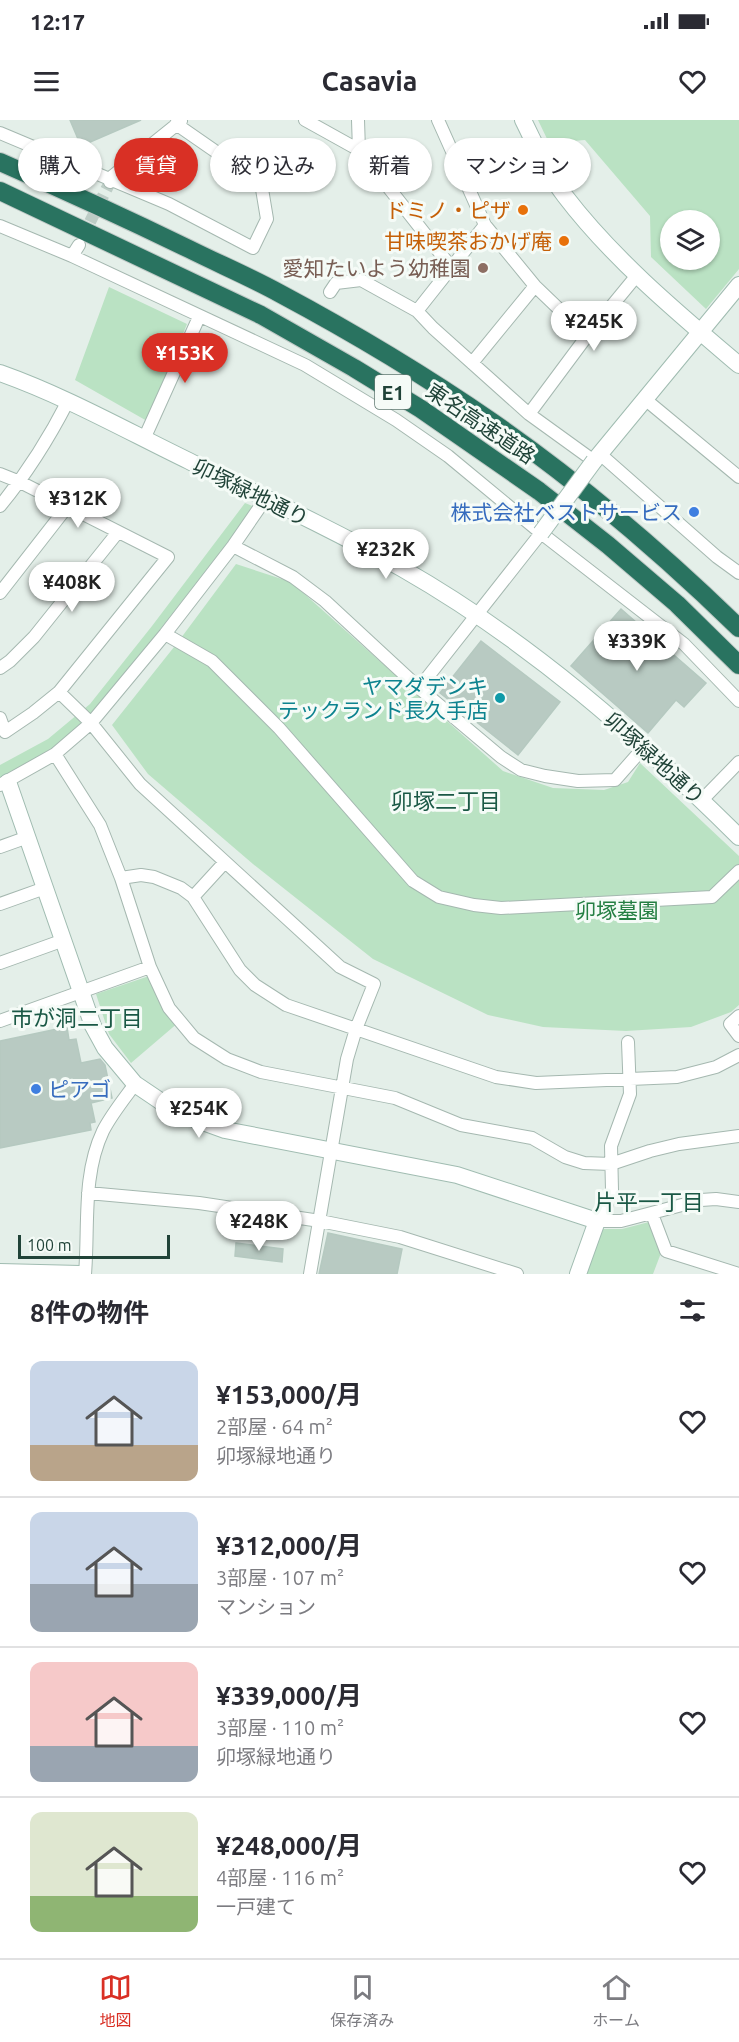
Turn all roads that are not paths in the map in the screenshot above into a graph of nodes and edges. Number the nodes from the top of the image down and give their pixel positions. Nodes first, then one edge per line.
1 (305, 120) edge
2 (358, 120) edge
3 (438, 120) edge
4 (523, 120) edge
5 (179, 122) edge
6 (0, 133) edge
7 (359, 138) edge
8 (348, 144) edge
9 (0, 162) edge
10 (109, 181) junction
11 (0, 191) edge
12 (392, 192) edge
13 (485, 225) junction
14 (0, 226) edge
15 (79, 245) tunnel mouth
16 (72, 256) junction
17 (451, 267) junction
18 (638, 274) junction
19 (739, 285) edge
20 (535, 286) junction
21 (330, 292) dead end
22 (417, 311) junction
23 (200, 317) junction
24 (701, 332) junction
25 (587, 336) junction
26 (472, 363) junction
27 (739, 365) edge
28 (0, 373) edge
29 (646, 400) junction
30 (68, 401) junction
31 (529, 414) junction
32 (144, 439) junction
33 (597, 458) junction
34 (0, 474) edge
35 (739, 477) edge
36 (20, 482) junction
37 (266, 498) junction
38 (0, 506) edge
39 (68, 507) junction
40 (118, 532) junction
41 (541, 533) junction
42 (233, 546) junction
43 (739, 573) edge
44 (0, 593) edge
45 (477, 616) junction
46 (739, 628) edge
47 (165, 634) junction
48 (739, 665) edge
49 (0, 668) edge
50 (420, 688) junction
51 (59, 692) junction
52 (739, 701) edge
53 (0, 718) edge
54 (91, 723) junction
55 (645, 746) junction
56 (55, 754) junction
57 (739, 762) edge
58 (4, 783) edge
59 (702, 800) junction
60 (28, 837) junction
61 (739, 837) edge
62 (0, 847) edge
63 (225, 862) junction
64 (739, 871) edge
65 (121, 878) junction
66 (45, 888) junction
67 (193, 897) junction
68 (0, 904) edge
69 (64, 940) junction
70 (0, 963) edge
71 (150, 967) junction
72 (81, 991) junction
73 (739, 1016) edge
74 (0, 1021) edge
75 (356, 1029) junction
76 (739, 1036) edge
77 (628, 1042) dead end
78 (739, 1055) edge
79 (630, 1080) junction
80 (135, 1084) junction
81 (342, 1089) junction
82 (739, 1136) edge
83 (331, 1150) junction
84 (611, 1164) junction
85 (88, 1193) junction
86 (739, 1202) edge
87 (652, 1214) junction
88 (320, 1221) junction
89 (597, 1221) junction
90 (0, 1272) edge
91 (83, 1274) edge
92 (310, 1274) edge
93 (518, 1274) edge
94 (578, 1274) edge
95 (739, 1274) edge

1 - 8 street
2 - 7 street
3 - 13 street
4 - 18 street
5 - 10 street
5 - 10 street
6 - 10 street
9 - 46 highway, 東名高速道路 / E1
11 - 48 highway, 東名高速道路 / E1
12 - 17 street
13 - 17 street
13 - 20 street
14 - 16 street
15 - 16 street
16 - 23 street
17 - 22 street
18 - 24 street
18 - 25 street
19 - 24 street
20 - 25 street
20 - 26 street
21 - 22 street
22 - 26 street
23 - 32 street
23 - 41 street
24 - 27 street
24 - 29 street
25 - 31 street
26 - 31 street
28 - 30 street, 卯塚緑地通り
29 - 33 street
29 - 35 street
30 - 32 street, 卯塚緑地通り
30 - 36 street
31 - 33 street
32 - 37 street, 卯塚緑地通り
33 - 41 street, bridge
33 - 43 street
34 - 36 street
36 - 38 street
36 - 39 street
37 - 42 street
37 - 45 street, 卯塚緑地通り
39 - 40 street
39 - 44 street
40 - 49 street
40 - 51 street
41 - 45 street
41 - 52 street
42 - 47 street
42 - 50 street
45 - 50 street
45 - 55 street, 卯塚緑地通り
47 - 54 street
47 - 64 street
50 - 55 street
51 - 53 street
51 - 54 street
54 - 56 street
54 - 63 street
55 - 59 street, 卯塚緑地通り
56 - 58 street
56 - 65 street
57 - 59 street
58 - 60 street
59 - 61 street, 卯塚緑地通り
60 - 62 street
60 - 66 street
63 - 67 street
63 - 75 street
65 - 67 street
65 - 71 street
66 - 68 street
66 - 69 street
67 - 75 street
69 - 70 street
69 - 72 street
71 - 72 street
71 - 81 street
72 - 74 street
72 - 80 street
73 - 76 street
75 - 79 street
75 - 81 street
77 - 79 street
78 - 79 street
79 - 84 street
80 - 83 street
80 - 85 street
81 - 83 street
81 - 84 street
82 - 84 street
83 - 88 street
83 - 89 street
84 - 89 street
85 - 88 street
85 - 91 street
86 - 87 street
87 - 89 street
87 - 95 street
88 - 92 street
88 - 93 street
89 - 94 street
90 - 91 street

